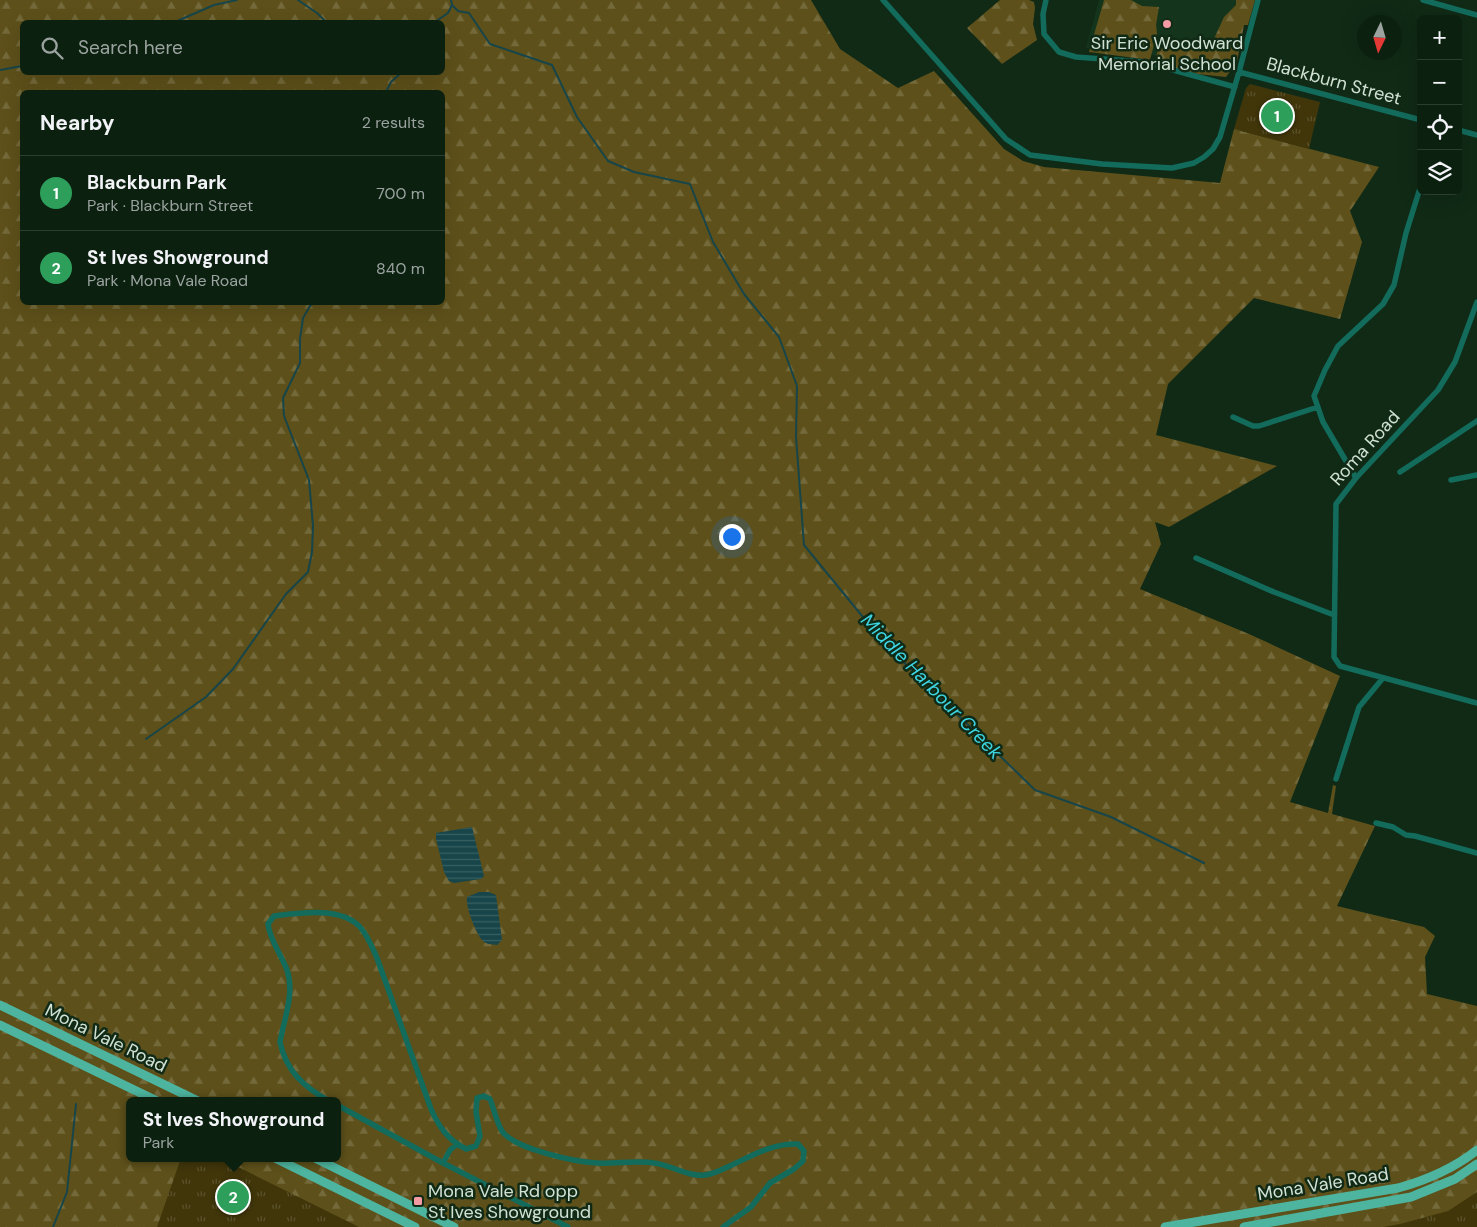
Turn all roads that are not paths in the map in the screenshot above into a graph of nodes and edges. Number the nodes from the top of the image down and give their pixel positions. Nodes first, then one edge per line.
1 (883, 0) edge
2 (1046, 0) edge
3 (1258, 0) edge
4 (1423, 0) edge
5 (1477, 14) edge
6 (1239, 72) junction
7 (1235, 87) junction
8 (1417, 119) edge
9 (1462, 131) edge
10 (1477, 134) edge
11 (1418, 195) edge
12 (1477, 302) edge
13 (1318, 407) junction
14 (1233, 417) dead end
15 (1477, 421) edge
16 (1400, 472) dead end
17 (1477, 475) edge
18 (1356, 478) junction
19 (1451, 480) dead end
20 (1196, 558) dead end
21 (1334, 614) junction
22 (1382, 678) junction
23 (1477, 702) edge
24 (1336, 779) dead end
25 (1376, 823) dead end
26 (1477, 853) edge
27 (0, 1006) edge
28 (0, 1025) edge
29 (148, 1097) edge
30 (190, 1097) edge
31 (323, 1097) edge
32 (341, 1107) edge
33 (457, 1144) junction
34 (1477, 1150) edge
35 (283, 1162) edge
36 (323, 1162) edge
37 (443, 1163) junction
38 (1477, 1164) edge
39 (415, 1227) edge
40 (454, 1227) edge
41 (568, 1227) edge
42 (724, 1227) edge
43 (1165, 1227) edge
44 (1244, 1227) edge

1 - 7 street
2 - 7 street
3 - 6 street
4 - 5 street
6 - 7 street
6 - 8 street, Blackburn Street
9 - 10 street
11 - 13 street
12 - 18 street, Roma Road
13 - 14 street
13 - 18 street
15 - 16 street
17 - 19 street
18 - 21 street, Roma Road
20 - 21 street
21 - 22 street, Roma Road
22 - 23 street
22 - 24 street
25 - 26 street
27 - 30 highway, Mona Vale Road
28 - 29 highway, Mona Vale Road
31 - 33 street
32 - 37 street
33 - 37 street
33 - 42 street
34 - 43 highway, Mona Vale Road
35 - 39 highway
36 - 40 highway
37 - 41 street
38 - 44 highway, Mona Vale Road

